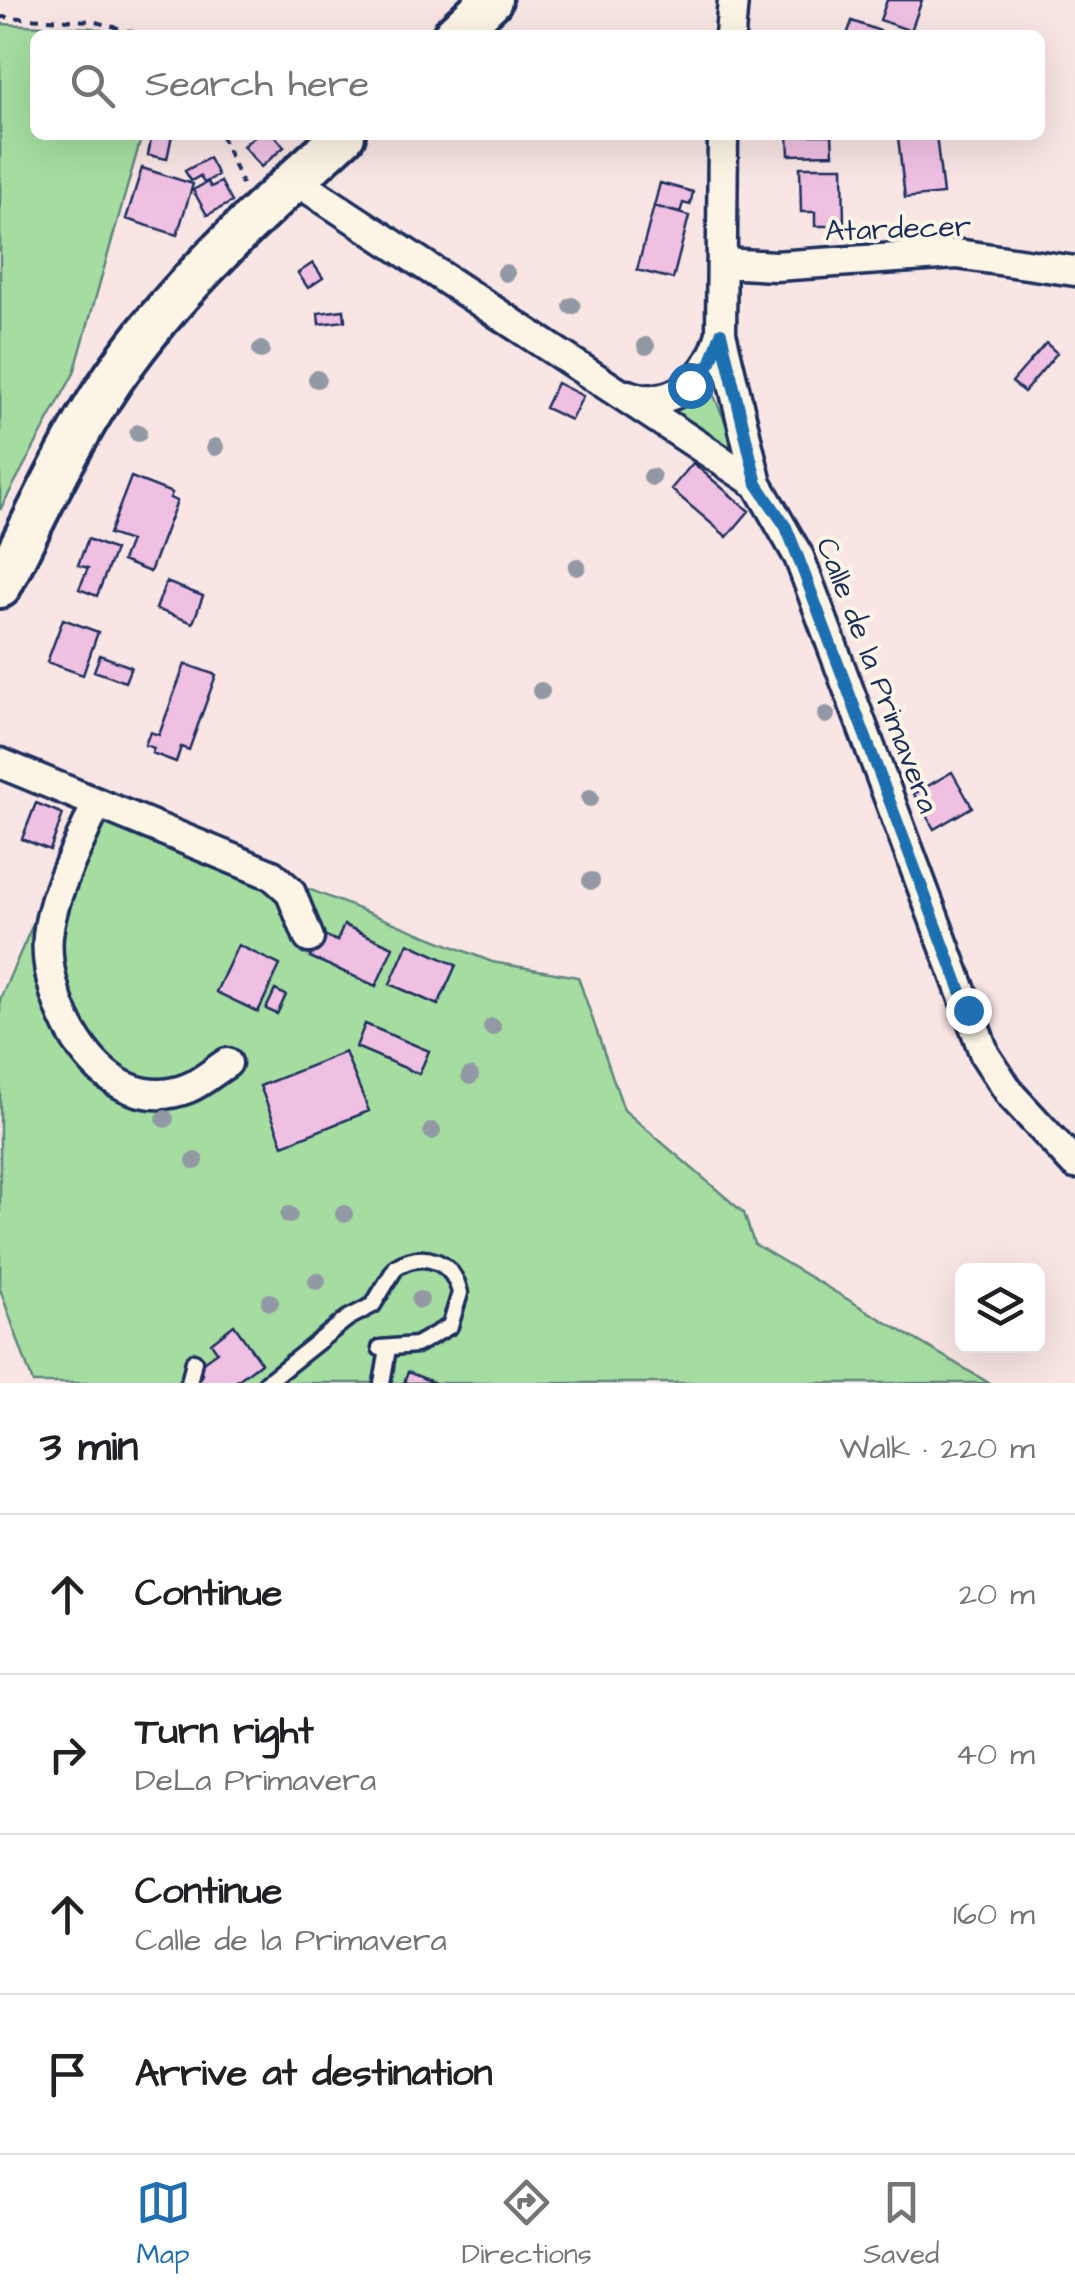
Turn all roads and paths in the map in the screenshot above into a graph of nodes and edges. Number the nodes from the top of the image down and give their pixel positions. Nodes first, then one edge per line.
1 (491, 0) edge
2 (733, 0) edge
3 (0, 17) edge
4 (125, 30) edge
5 (459, 30) edge
6 (730, 30) edge
7 (223, 140) edge
8 (339, 140) edge
9 (722, 140) edge
10 (296, 180) junction
11 (256, 216) junction
12 (722, 263) junction
13 (1075, 271) edge
14 (721, 333) junction
15 (610, 387) junction
16 (757, 484) junction
17 (0, 587) edge
18 (0, 763) edge
19 (96, 806) junction
20 (309, 938) dead end
21 (227, 1063) dead end
22 (1075, 1164) edge
23 (194, 1361) dead end
24 (189, 1383) edge
25 (266, 1383) edge
26 (382, 1383) edge

1 - 5 main road
2 - 6 street
3 - 4 path
7 - 11 path
8 - 10 main road
9 - 12 street
10 - 11 main road
10 - 15 street, Calle de la Primavera
11 - 17 main road
12 - 13 street, Atardecer
12 - 14 street
14 - 15 street
14 - 16 street
15 - 16 street, Calle de la Primavera
16 - 22 street, Calle de la Primavera
18 - 19 street
19 - 20 street
19 - 21 street
23 - 24 lane
25 - 26 lane

